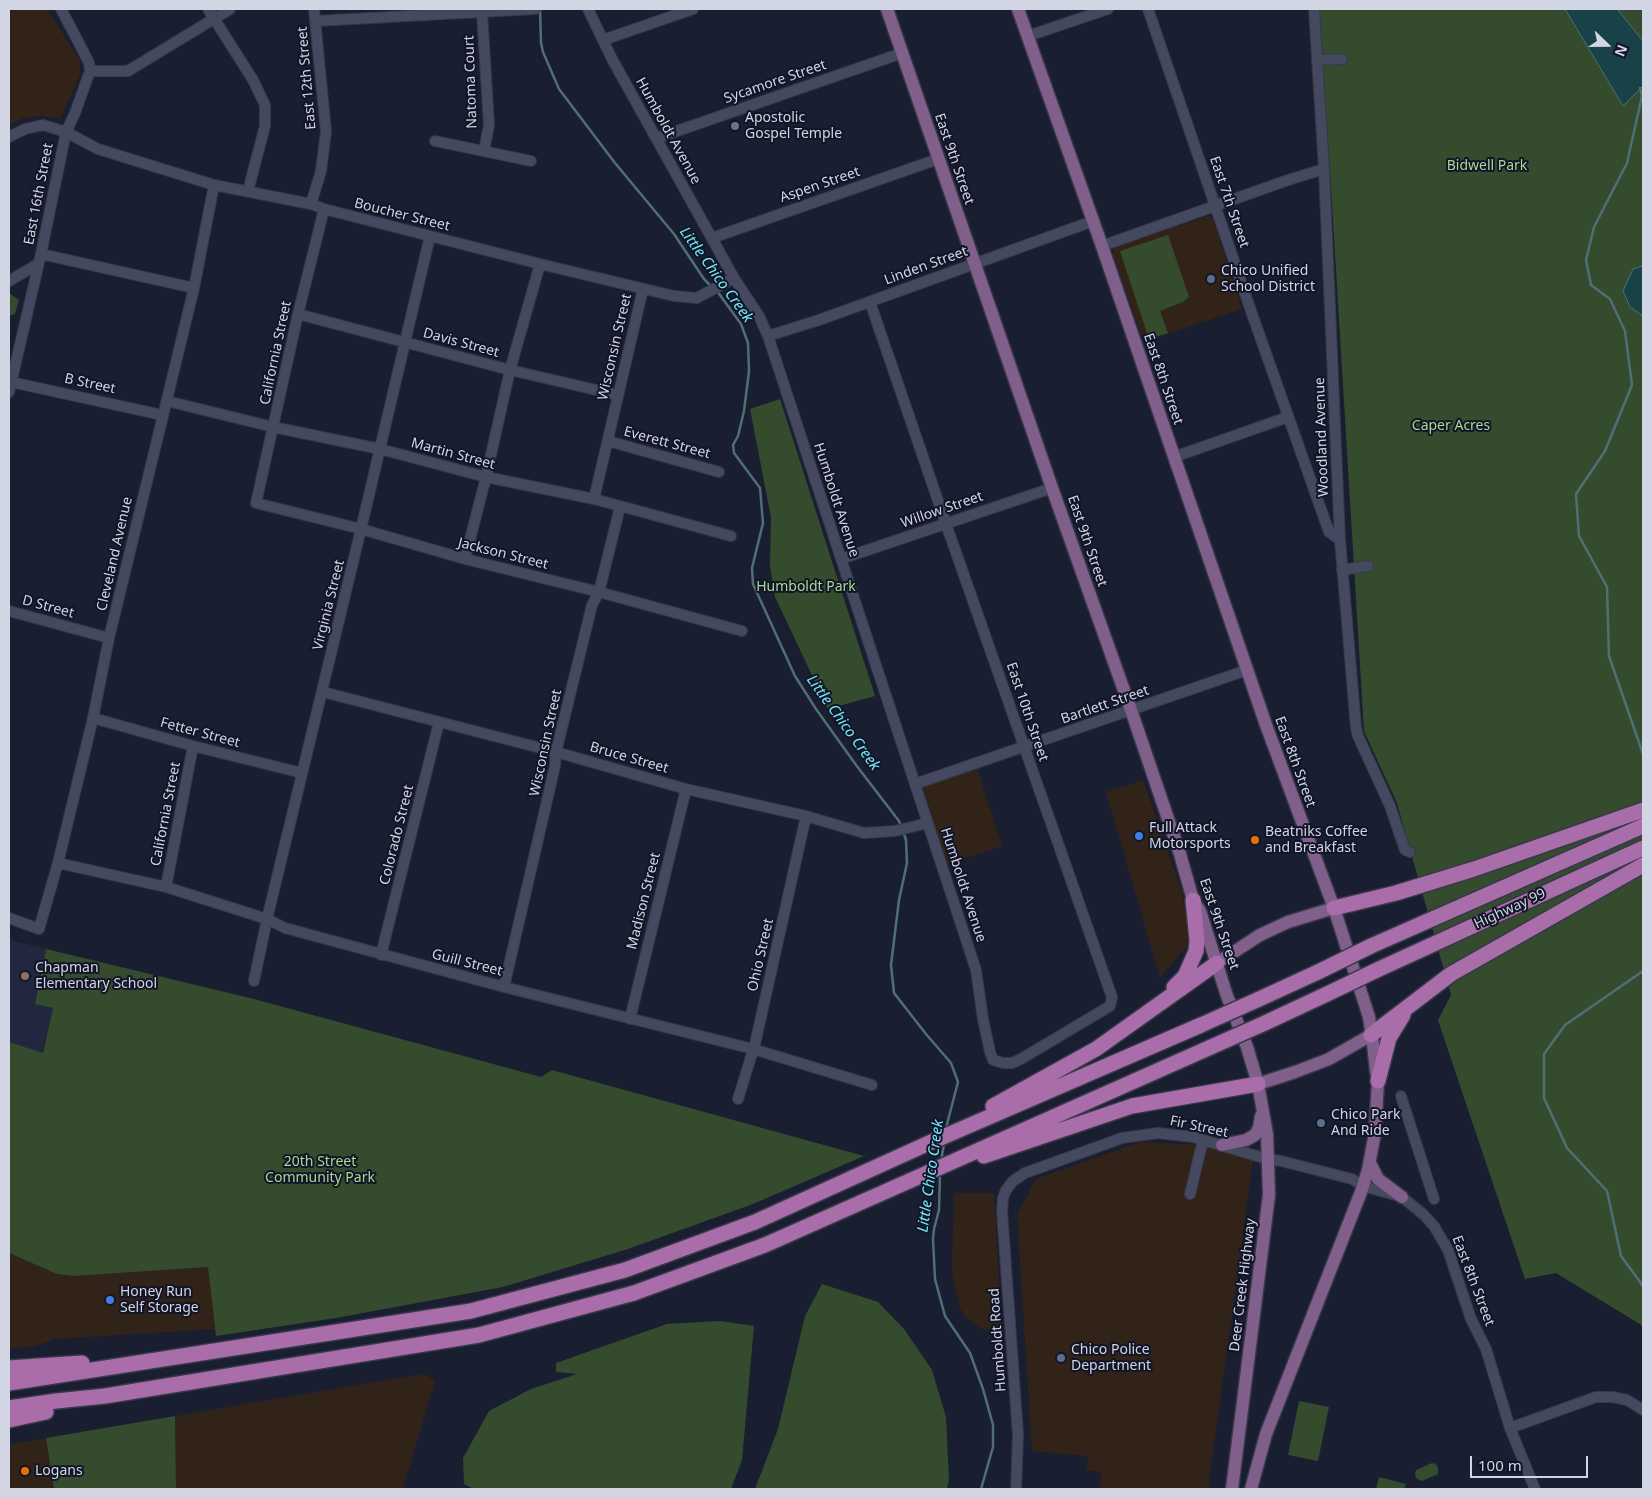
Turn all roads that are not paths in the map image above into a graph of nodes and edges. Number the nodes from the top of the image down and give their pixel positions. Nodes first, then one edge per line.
1 (61, 9) edge
2 (208, 9) edge
3 (230, 9) edge
4 (314, 9) edge
5 (531, 9) edge
6 (536, 9) edge
7 (588, 9) edge
8 (693, 9) edge
9 (887, 9) edge
10 (1018, 9) edge
11 (1108, 9) edge
12 (1148, 9) edge
13 (1314, 9) edge
14 (482, 12) junction
15 (214, 18) junction
16 (316, 22) junction
17 (1028, 36) junction
18 (603, 40) junction
19 (902, 53) junction
20 (1342, 59) dead end
21 (1318, 60) junction
22 (90, 71) junction
23 (66, 132) junction
24 (9, 137) edge
25 (657, 138) junction
26 (435, 141) dead end
27 (484, 151) junction
28 (938, 159) junction
29 (531, 161) dead end
30 (1324, 169) junction
31 (214, 185) junction
32 (248, 191) junction
33 (311, 204) junction
34 (1216, 206) junction
35 (324, 209) junction
36 (1093, 221) junction
37 (430, 236) junction
38 (712, 238) junction
39 (1102, 246) junction
40 (39, 259) junction
41 (975, 263) junction
42 (540, 264) junction
43 (734, 278) junction
44 (9, 281) edge
45 (194, 288) junction
46 (643, 289) junction
47 (870, 302) junction
48 (298, 314) junction
49 (768, 336) junction
50 (406, 342) junction
51 (510, 370) junction
52 (11, 382) junction
53 (9, 392) edge
54 (618, 394) junction
55 (167, 401) junction
56 (162, 415) junction
57 (1288, 417) junction
58 (273, 427) junction
59 (608, 441) junction
60 (380, 449) junction
61 (1174, 457) junction
62 (719, 472) dead end
63 (486, 477) junction
64 (1052, 488) junction
65 (594, 499) junction
66 (256, 503) joint
67 (620, 507) junction
68 (946, 524) junction
69 (362, 530) junction
70 (731, 536) dead end
71 (1340, 540) junction
72 (465, 559) junction
73 (841, 559) junction
74 (1368, 566) dead end
75 (1342, 570) junction
76 (599, 592) junction
77 (9, 611) edge
78 (742, 631) dead end
79 (109, 638) junction
80 (1247, 670) junction
81 (323, 692) junction
82 (1131, 710) junction
83 (93, 718) junction
84 (440, 722) junction
85 (193, 746) junction
86 (1024, 747) junction
87 (556, 752) junction
88 (302, 773) junction
89 (916, 784) junction
90 (686, 789) junction
91 (1643, 810) edge
92 (806, 816) junction
93 (924, 825) junction
94 (1643, 826) edge
95 (1643, 848) edge
96 (1410, 852) dead end
97 (58, 863) junction
98 (1643, 865) edge
99 (166, 886) junction
100 (1194, 900) junction
101 (1334, 908) junction
102 (9, 918) edge
103 (267, 919) junction
104 (381, 955) junction
105 (1218, 963) junction
106 (254, 982) dead end
107 (504, 987) junction
108 (1409, 1007) junction
109 (630, 1019) junction
110 (1136, 1022) junction
111 (1371, 1035) junction
112 (753, 1049) junction
113 (993, 1060) joint
114 (1378, 1081) junction
115 (1258, 1084) junction
116 (872, 1085) dead end
117 (1401, 1096) dead end
118 (738, 1099) dead end
119 (1262, 1109) junction
120 (963, 1125) junction
121 (1203, 1140) junction
122 (1222, 1145) junction
123 (959, 1158) junction
124 (1267, 1159) junction
125 (1370, 1163) junction
126 (1363, 1186) junction
127 (1006, 1190) joint
128 (1190, 1194) dead end
129 (1402, 1197) junction
130 (1424, 1214) junction
131 (134, 1363) junction
132 (9, 1368) edge
133 (9, 1383) edge
134 (105, 1396) junction
135 (9, 1408) edge
136 (1643, 1410) edge
137 (9, 1420) edge
138 (1510, 1428) junction
139 (1016, 1489) edge
140 (1232, 1489) edge
141 (1251, 1489) edge
142 (1535, 1489) edge

1 - 22 street
2 - 15 street
3 - 15 street
4 - 16 street, East 12th Street
5 - 6 street
5 - 14 street
7 - 18 street, Humboldt Avenue
8 - 18 street
9 - 19 main road, East 9th Street
10 - 17 main road, East 8th Street
11 - 17 street
12 - 34 street, East 7th Street
13 - 21 street, Woodland Avenue
14 - 16 street
14 - 27 street, Natoma Court
15 - 22 street
15 - 32 street
16 - 33 street, East 12th Street
17 - 36 main road, East 8th Street
18 - 25 street, Humboldt Avenue
19 - 25 street, Sycamore Street
19 - 28 main road, East 9th Street
20 - 21 street
21 - 30 street, Woodland Avenue
22 - 23 street, East 16th Street
23 - 24 street, Boucher Street
23 - 31 street, Boucher Street
23 - 40 street, East 16th Street
25 - 38 street, Humboldt Avenue
26 - 27 street, Natoma Court
27 - 29 street, Natoma Court
28 - 38 street, Aspen Street
28 - 41 main road, East 9th Street
30 - 34 street
30 - 71 street, Woodland Avenue
31 - 32 street, Boucher Street
31 - 45 street, Cleveland Avenue
32 - 33 street, Boucher Street
33 - 35 street, Boucher Street
34 - 39 street
34 - 57 street, East 7th Street
35 - 37 street, Boucher Street
35 - 48 street, California Street
36 - 39 main road, East 8th Street
36 - 41 street, Linden Street
37 - 42 street, Boucher Street
37 - 50 street, Virginia Street
38 - 43 street, Humboldt Avenue
39 - 61 main road, East 8th Street
40 - 44 street
40 - 45 street
40 - 52 street, East 16th Street
41 - 47 street, Linden Street
41 - 64 main road, East 9th Street
42 - 46 street, Boucher Street
42 - 51 street
43 - 46 street, Boucher Street
43 - 49 street, Humboldt Avenue
45 - 55 street, Cleveland Avenue
46 - 54 street, Wisconsin Street
47 - 49 street, Linden Street
47 - 68 street, East 10th Street
48 - 50 street, Davis Street
48 - 58 street, California Street
49 - 73 street, Humboldt Avenue
50 - 51 street, Davis Street
50 - 60 street, Virginia Street
51 - 54 street, Davis Street
51 - 63 street
52 - 53 street, East 16th Street
52 - 56 street, B Street
54 - 59 street, Wisconsin Street
55 - 56 street, Cleveland Avenue
55 - 58 street, Martin Street
56 - 79 street, Cleveland Avenue
57 - 61 street
57 - 71 street, East 7th Street
58 - 60 street, Martin Street
58 - 66 street, California Street
59 - 62 street, Everett Street
59 - 65 street, Wisconsin Street
60 - 63 street, Martin Street
60 - 69 street, Virginia Street
61 - 80 main road, East 8th Street
63 - 65 street, Martin Street
63 - 72 street
64 - 68 street, Willow Street
64 - 82 main road, East 9th Street
65 - 67 street, Martin Street
66 - 69 street, Jackson Street
67 - 70 street, Martin Street
67 - 76 street, Wisconsin Street
68 - 73 street, Willow Street
68 - 86 street, East 10th Street
69 - 72 street, Jackson Street
69 - 81 street, Virginia Street
71 - 75 street, Woodland Avenue
72 - 76 street, Jackson Street
73 - 89 street, Humboldt Avenue
74 - 75 street
75 - 96 street, Woodland Avenue
76 - 78 street, Jackson Street
76 - 87 street, Wisconsin Street
77 - 79 street, D Street
79 - 83 street, Cleveland Avenue
80 - 82 street, Bartlett Street
80 - 101 main road, East 8th Street
81 - 84 street, Bruce Street
81 - 88 street, Virginia Street
82 - 86 street, Bartlett Street
82 - 100 main road, East 9th Street
83 - 85 street, Fetter Street
83 - 97 street, Cleveland Avenue
84 - 87 street, Bruce Street
84 - 104 street, Colorado Street
85 - 88 street, Fetter Street
85 - 99 street, California Street
86 - 89 street, Bartlett Street
86 - 113 street, East 10th Street
87 - 90 street, Bruce Street
87 - 107 street, Wisconsin Street
88 - 103 street, Virginia Street
89 - 93 street, Humboldt Avenue
90 - 92 street, Bruce Street
90 - 109 street, Madison Street
91 - 101 highway
92 - 93 street, Bruce Street
92 - 112 street, Ohio Street
93 - 113 street, Humboldt Avenue
94 - 120 highway, bridge
95 - 123 highway, Highway 99, bridge
97 - 99 street, Guill Street
97 - 102 street, Cleveland Avenue
98 - 108 highway
99 - 103 street, Guill Street
100 - 105 main road, East 9th Street
100 - 110 highway
101 - 105 main road
101 - 111 main road, East 8th Street
103 - 104 street, Guill Street
103 - 106 street, Virginia Street
104 - 107 street, Guill Street
105 - 110 highway
105 - 115 main road, East 9th Street
107 - 109 street, Guill Street
108 - 111 highway
108 - 114 highway
109 - 112 street, Guill Street
110 - 120 highway
111 - 114 main road, East 8th Street
111 - 115 main road
112 - 116 street, Guill Street
112 - 118 street, Ohio Street
114 - 125 main road, East 8th Street
115 - 119 main road, Deer Creek Highway
115 - 123 highway
117 - 130 street
119 - 122 main road
119 - 124 main road, Deer Creek Highway
120 - 131 highway
121 - 122 street, Fir Street
121 - 127 street, Fir Street
121 - 128 street
122 - 124 street, Fir Street
123 - 134 highway, Highway 99
124 - 126 street, Fir Street
124 - 140 main road, Deer Creek Highway
125 - 126 main road, East 8th Street
125 - 129 main road
126 - 129 street, East 8th Street
126 - 141 main road
127 - 139 street, Humboldt Road
129 - 130 street, East 8th Street
130 - 138 street, East 8th Street
131 - 132 highway
131 - 133 highway
134 - 135 highway
134 - 137 highway
136 - 138 street
138 - 142 street, East 8th Street

